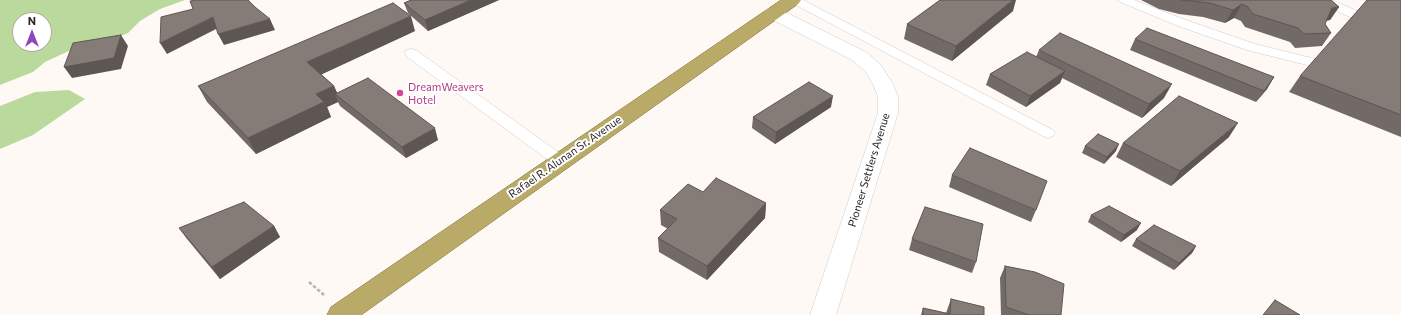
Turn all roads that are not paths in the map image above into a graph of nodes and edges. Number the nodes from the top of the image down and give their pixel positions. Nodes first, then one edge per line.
1 (793, 0) edge
2 (1124, 0) edge
3 (1322, 0) edge
4 (773, 13) junction
5 (1375, 38) edge
6 (412, 53) dead end
7 (1344, 69) edge
8 (1048, 133) dead end
9 (560, 161) junction
10 (340, 315) edge
11 (822, 315) edge

1 - 4 highway, Rafael R. Alunan Sr. Avenue
1 - 8 lane
2 - 7 lane
3 - 5 lane
4 - 9 highway, Rafael R. Alunan Sr. Avenue
4 - 11 street, Pioneer Settlers Avenue
6 - 9 lane
9 - 10 highway, Rafael R. Alunan Sr. Avenue

